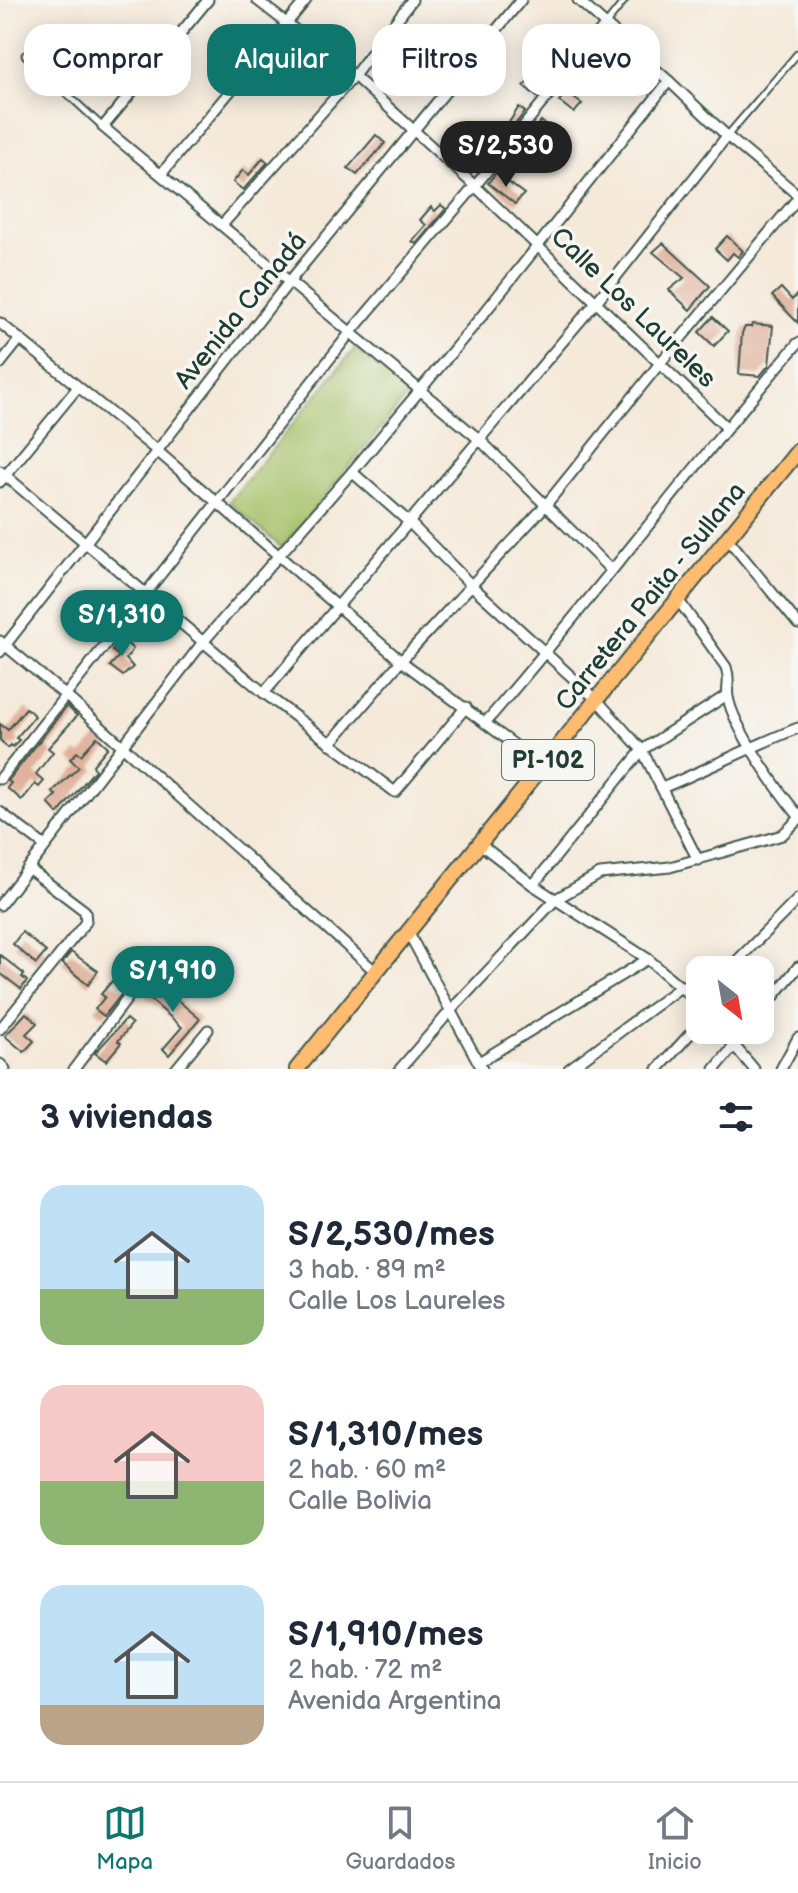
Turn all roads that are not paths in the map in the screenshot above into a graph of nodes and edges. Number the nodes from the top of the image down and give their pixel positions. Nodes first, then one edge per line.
1 (208, 0) edge
2 (257, 0) edge
3 (306, 0) edge
4 (412, 0) edge
5 (521, 0) edge
6 (578, 0) edge
7 (625, 0) edge
8 (287, 24) joint
9 (606, 24) joint
10 (798, 53) edge
11 (356, 73) edge
12 (660, 73) edge
13 (356, 78) edge
14 (669, 81) junction
15 (69, 96) edge
16 (227, 96) edge
17 (336, 96) edge
18 (548, 96) edge
19 (103, 127) junction
20 (414, 131) junction
21 (727, 136) junction
22 (162, 173) junction
23 (475, 186) junction
24 (798, 197) edge
25 (222, 225) junction
26 (539, 247) junction
27 (289, 282) junction
28 (597, 301) junction
29 (0, 323) edge
30 (350, 333) junction
31 (20, 339) junction
32 (798, 343) edge
33 (661, 362) junction
34 (0, 364) edge
35 (78, 387) junction
36 (419, 390) junction
37 (726, 427) junction
38 (480, 440) junction
39 (156, 450) junction
40 (798, 451) edge
41 (352, 472) junction
42 (2, 476) edge
43 (217, 504) junction
44 (545, 506) junction
45 (410, 523) junction
46 (728, 539) junction
47 (85, 542) junction
48 (279, 554) junction
49 (611, 570) junction
50 (472, 586) junction
51 (146, 593) junction
52 (679, 601) junction
53 (337, 608) junction
54 (796, 617) edge
55 (203, 642) junction
56 (2, 646) edge
57 (545, 653) junction
58 (401, 661) junction
59 (264, 693) junction
60 (65, 695) junction
61 (727, 695) junction
62 (597, 700) junction
63 (466, 707) junction
64 (485, 723) junction
65 (798, 728) edge
66 (330, 744) junction
67 (121, 746) junction
68 (752, 746) junction
69 (642, 750) junction
70 (543, 766) junction
71 (0, 779) edge
72 (662, 788) junction
73 (0, 812) edge
74 (797, 823) edge
75 (480, 844) junction
76 (45, 846) junction
77 (698, 860) junction
78 (28, 868) junction
79 (533, 885) junction
80 (556, 899) junction
81 (798, 899) edge
82 (0, 905) edge
83 (408, 932) junction
84 (742, 956) edge
85 (157, 959) dead end
86 (648, 959) junction
87 (798, 967) edge
88 (376, 972) junction
89 (682, 986) junction
90 (686, 990) edge
91 (774, 996) edge
92 (452, 1009) junction
93 (0, 1029) edge
94 (208, 1030) dead end
95 (686, 1038) edge
96 (798, 1038) edge
97 (735, 1046) joint
98 (0, 1064) edge
99 (480, 1065) edge
100 (5, 1069) edge
101 (74, 1069) edge
102 (176, 1069) edge
103 (297, 1069) edge
104 (400, 1069) edge
105 (569, 1069) edge
106 (658, 1069) edge
107 (715, 1069) edge
108 (754, 1069) edge
109 (781, 1069) edge

1 - 19 street
2 - 8 street, Calle Los Laureles
3 - 8 street
4 - 11 street
5 - 20 street, Avenida Canadá
6 - 9 street
7 - 9 lane
10 - 21 lane
12 - 14 street
13 - 20 street, Calle Los Laureles
14 - 21 street
14 - 26 street
15 - 19 lane
16 - 22 street
17 - 25 street
18 - 23 street
19 - 22 street
20 - 23 street, Calle Los Laureles
20 - 27 street, Avenida Canadá
21 - 24 street
21 - 28 street
22 - 25 street
23 - 26 street, Calle Los Laureles
23 - 30 street
24 - 33 street
25 - 27 street
26 - 28 street, Calle Los Laureles
26 - 36 street
27 - 30 street
27 - 39 street, Avenida Canadá
28 - 33 street, Calle Los Laureles
28 - 38 street
29 - 31 street
30 - 36 street
30 - 43 street
31 - 34 street
31 - 35 street
32 - 37 street
33 - 37 street, Calle Los Laureles
33 - 44 street
35 - 39 street
35 - 42 street
36 - 38 street
36 - 41 street
37 - 49 street
38 - 44 street
38 - 45 street
39 - 43 street
39 - 47 street, Avenida Canadá
40 - 46 main road, Carretera Paita - Sullana / PI-102
41 - 45 street
41 - 48 street
42 - 47 street
43 - 48 street
43 - 51 street
44 - 49 street
44 - 50 street
45 - 50 street
45 - 53 street
46 - 52 main road, Carretera Paita - Sullana / PI-102
46 - 54 street
47 - 51 street
47 - 56 street, Avenida Canadá
48 - 53 street
48 - 55 street
49 - 57 street
50 - 57 street
50 - 58 street
51 - 55 street
51 - 60 street
52 - 61 street
52 - 62 main road, Carretera Paita - Sullana / PI-102
53 - 58 street
53 - 59 street
55 - 59 street
55 - 67 street
56 - 60 street
57 - 62 street
57 - 64 street
58 - 63 street
58 - 66 street
59 - 66 street
60 - 67 street
60 - 71 street
61 - 68 street
61 - 69 street
62 - 69 street
62 - 70 main road, Carretera Paita - Sullana / PI-102
63 - 64 street
63 - 66 street
64 - 70 street
65 - 68 street
67 - 76 street
67 - 88 street
68 - 72 street
68 - 74 street
69 - 72 street
69 - 79 street
70 - 75 main road, Carretera Paita - Sullana / PI-102
72 - 77 street
73 - 76 street
74 - 77 street
75 - 79 street
75 - 83 main road, Carretera Paita - Sullana / PI-102
76 - 78 street
77 - 80 street
78 - 82 street
78 - 93 street
79 - 80 street
80 - 86 street
80 - 92 street
81 - 84 street
83 - 88 main road, Carretera Paita - Sullana / PI-102
83 - 92 street
85 - 101 street
86 - 89 street
86 - 99 street
87 - 91 street
88 - 103 main road, Carretera Paita - Sullana / PI-102
89 - 90 street
89 - 105 street
92 - 99 street
92 - 104 street
94 - 102 street
95 - 106 street
96 - 109 street
97 - 107 street
97 - 108 street
98 - 100 street

